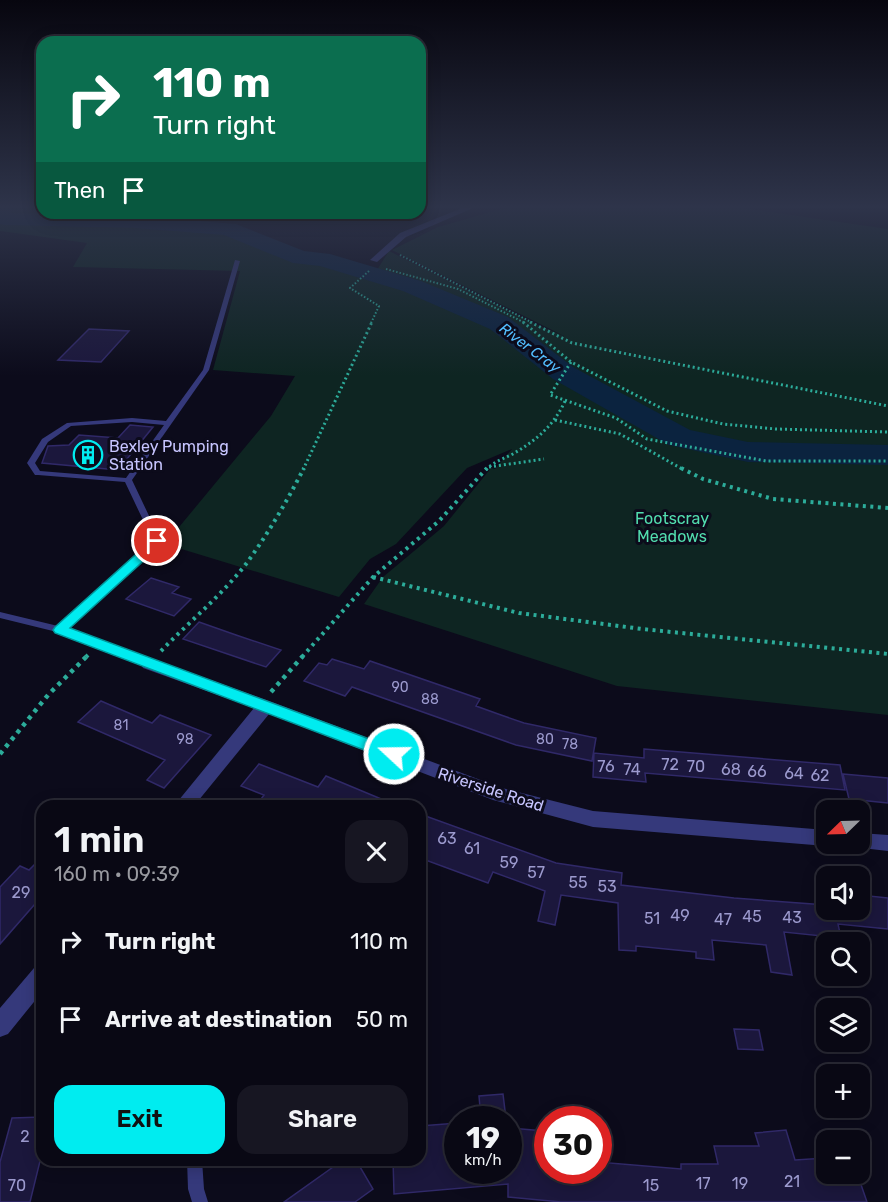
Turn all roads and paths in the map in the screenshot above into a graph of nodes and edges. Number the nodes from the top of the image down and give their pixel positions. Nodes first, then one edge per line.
1 (236, 264) edge
2 (377, 264) edge
3 (418, 264) edge
4 (370, 270) dead end
5 (570, 363) junction
6 (565, 400) junction
7 (888, 406) edge
8 (555, 420) junction
9 (168, 423) junction
10 (888, 432) edge
11 (544, 459) dead end
12 (888, 461) edge
13 (488, 467) junction
14 (128, 480) junction
15 (888, 508) edge
16 (373, 578) junction
17 (0, 615) edge
18 (60, 630) junction
19 (100, 645) junction
20 (888, 654) edge
21 (149, 664) junction
22 (263, 705) junction
23 (0, 754) edge
24 (188, 800) edge
25 (816, 837) edge
26 (870, 842) edge
27 (888, 843) edge
28 (36, 982) edge
29 (0, 1026) edge
30 (195, 1166) edge
31 (201, 1202) edge

1 - 9 lane
2 - 5 path
3 - 7 path
4 - 21 path
5 - 6 path
5 - 10 path
6 - 8 path
6 - 12 path
8 - 13 path
8 - 15 path
9 - 14 lane
9 - 14 lane
11 - 13 path
13 - 16 path
14 - 18 lane
16 - 20 path
16 - 22 path
17 - 18 lane, Riverside Road
18 - 19 lane, Riverside Road
19 - 21 lane, Riverside Road
19 - 23 path
21 - 22 street, Riverside Road
22 - 24 street
22 - 25 street, Riverside Road
26 - 27 street
28 - 29 street
30 - 31 lane

